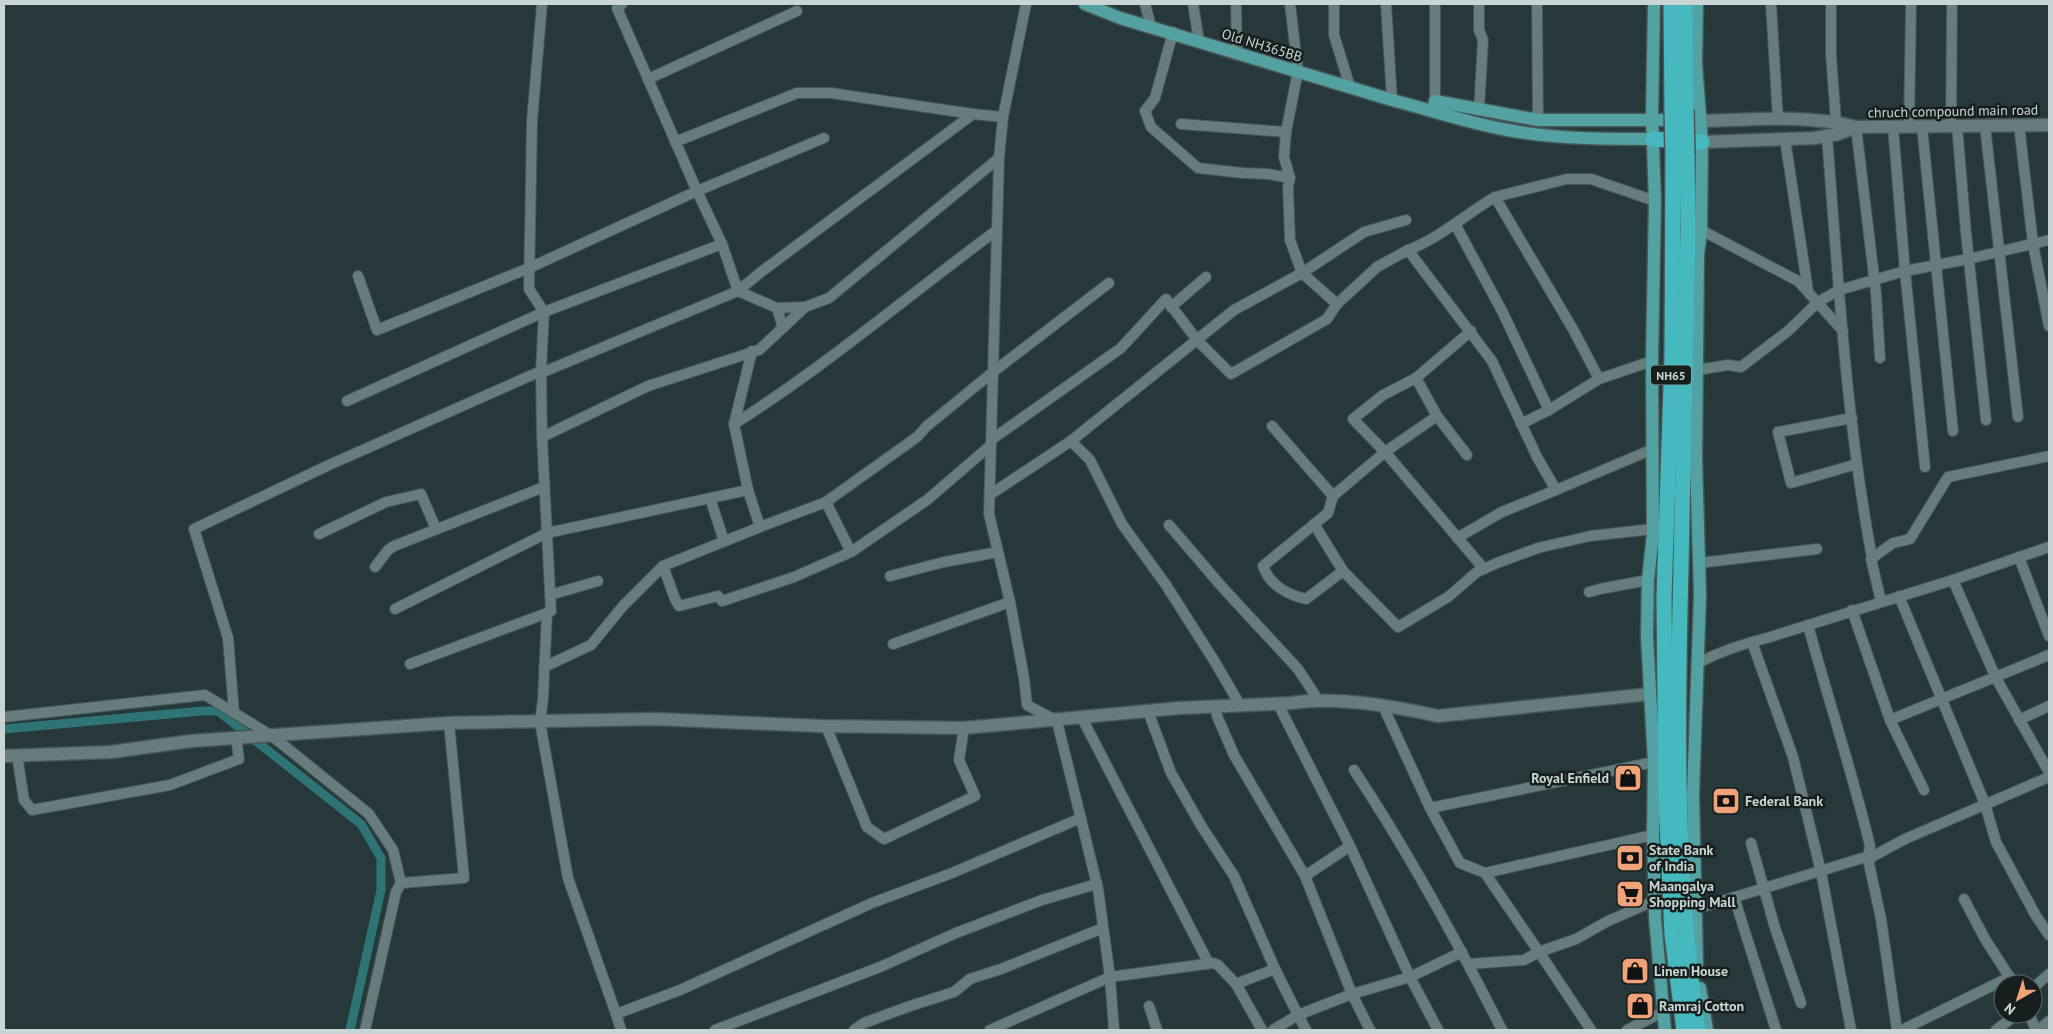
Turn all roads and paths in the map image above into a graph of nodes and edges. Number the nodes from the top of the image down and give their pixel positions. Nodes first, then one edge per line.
1 (542, 4) edge
2 (622, 4) edge
3 (1026, 4) edge
4 (1085, 4) edge
5 (1145, 4) edge
6 (1193, 4) edge
7 (1236, 4) edge
8 (1290, 4) edge
9 (1334, 4) edge
10 (1386, 4) edge
11 (1435, 4) edge
12 (1479, 4) edge
13 (1537, 4) edge
14 (1654, 4) edge
15 (1671, 4) edge
16 (1686, 4) edge
17 (1697, 4) edge
18 (1771, 4) edge
19 (1831, 4) edge
20 (1911, 4) edge
21 (1952, 4) edge
22 (797, 11) dead end
23 (1151, 27) junction
24 (1173, 32) junction
25 (1199, 41) junction
26 (1237, 52) junction
27 (1298, 71) junction
28 (648, 79) junction
29 (1350, 87) junction
30 (1392, 100) junction
31 (1434, 106) junction
32 (1479, 110) junction
33 (1679, 110) junction
34 (973, 114) junction
35 (1003, 116) junction
36 (1652, 118) junction
37 (1538, 120) junction
38 (1700, 120) junction
39 (1778, 120) junction
40 (1836, 122) junction
41 (1181, 124) dead end
42 (2049, 125) edge
43 (1894, 126) junction
44 (1954, 126) junction
45 (1985, 126) junction
46 (2019, 126) junction
47 (1856, 127) junction
48 (1909, 127) junction
49 (1922, 127) junction
50 (1286, 132) junction
51 (1827, 136) junction
52 (824, 138) dead end
53 (1786, 138) junction
54 (1653, 139) junction
55 (675, 142) junction
56 (1702, 142) junction
57 (1680, 154) junction
58 (999, 158) junction
59 (1290, 178) junction
60 (697, 191) junction
61 (1495, 197) junction
62 (1655, 201) junction
63 (1406, 220) dead end
64 (1455, 224) junction
65 (997, 230) junction
66 (1701, 230) junction
67 (2049, 240) edge
68 (722, 244) junction
69 (2033, 244) junction
70 (1408, 250) junction
71 (2000, 252) junction
72 (1968, 259) junction
73 (1937, 265) junction
74 (529, 268) junction
75 (1905, 271) junction
76 (1302, 273) junction
77 (358, 276) dead end
78 (1206, 277) dead end
79 (1874, 280) junction
80 (1109, 283) dead end
81 (1839, 290) junction
82 (738, 291) junction
83 (1808, 291) junction
84 (1818, 302) junction
85 (1337, 304) junction
86 (1171, 306) junction
87 (805, 307) junction
88 (777, 308) junction
89 (544, 312) junction
90 (2049, 323) edge
91 (783, 328) junction
92 (1471, 331) junction
93 (1843, 331) junction
94 (1197, 340) junction
95 (752, 351) junction
96 (1880, 358) dead end
97 (1652, 361) junction
98 (1697, 370) junction
99 (541, 372) junction
100 (993, 372) junction
101 (1416, 378) junction
102 (1599, 379) junction
103 (347, 401) dead end
104 (1549, 410) junction
105 (1437, 416) junction
106 (2018, 417) dead end
107 (1852, 418) junction
108 (1986, 420) dead end
109 (734, 424) junction
110 (1521, 424) junction
111 (1272, 426) dead end
112 (1953, 431) dead end
113 (542, 438) junction
114 (1071, 441) junction
115 (991, 443) junction
116 (1653, 449) junction
117 (1385, 452) junction
118 (1467, 455) dead end
119 (2049, 456) edge
120 (1858, 464) junction
121 (1925, 467) dead end
122 (544, 487) junction
123 (748, 490) junction
124 (1556, 490) junction
125 (991, 494) junction
126 (1333, 496) junction
127 (710, 498) junction
128 (826, 502) junction
129 (1314, 524) junction
130 (1169, 525) dead end
131 (760, 527) junction
132 (436, 529) junction
133 (1653, 529) junction
134 (547, 533) junction
135 (319, 534) dead end
136 (1457, 538) junction
137 (724, 541) junction
138 (2049, 547) edge
139 (1817, 549) dead end
140 (851, 552) junction
141 (998, 552) junction
142 (2019, 557) junction
143 (1872, 558) junction
144 (1699, 563) junction
145 (663, 566) junction
146 (375, 567) dead end
147 (1484, 569) junction
148 (1343, 571) junction
149 (890, 576) dead end
150 (1648, 580) junction
151 (1953, 580) junction
152 (598, 582) dead end
153 (1589, 592) dead end
154 (550, 595) junction
155 (1899, 596) junction
156 (1010, 602) junction
157 (1881, 602) junction
158 (394, 610) dead end
159 (1852, 610) junction
160 (547, 613) junction
161 (1808, 625) junction
162 (1672, 635) junction
163 (2049, 636) edge
164 (1752, 642) junction
165 (893, 644) dead end
166 (2049, 654) edge
167 (1698, 663) junction
168 (410, 664) dead end
169 (544, 667) junction
170 (1996, 678) junction
171 (1650, 694) junction
172 (1319, 701) junction
173 (1941, 701) junction
174 (1278, 704) junction
175 (1240, 705) junction
176 (1216, 706) junction
177 (1383, 706) junction
178 (2049, 706) edge
179 (1148, 711) junction
180 (234, 713) junction
181 (4, 717) edge
182 (1082, 718) junction
183 (1890, 720) junction
184 (2019, 720) junction
185 (1057, 721) junction
186 (540, 722) junction
187 (449, 723) junction
188 (826, 726) junction
189 (964, 728) junction
190 (272, 736) junction
191 (236, 738) junction
192 (10, 756) edge
193 (1654, 762) junction
194 (1354, 770) dead end
195 (2049, 772) edge
196 (2049, 777) edge
197 (1924, 790) dead end
198 (1985, 804) junction
199 (1430, 808) junction
200 (1080, 818) junction
201 (1653, 835) junction
202 (1751, 843) dead end
203 (1350, 846) junction
204 (1869, 857) junction
205 (1821, 872) junction
206 (1485, 873) junction
207 (1305, 876) junction
208 (402, 884) junction
209 (1097, 884) junction
210 (1763, 890) junction
211 (1734, 898) junction
212 (1964, 900) dead end
213 (1654, 901) junction
214 (1696, 909) junction
215 (1103, 928) junction
216 (2049, 934) edge
217 (1462, 952) junction
218 (1539, 952) junction
219 (1208, 962) junction
220 (1469, 964) junction
221 (1275, 969) junction
222 (2008, 974) edge
223 (1110, 976) junction
224 (1410, 977) junction
225 (1236, 984) junction
226 (1993, 989) edge
227 (1352, 994) junction
228 (1801, 1002) dead end
229 (1149, 1006) dead end
230 (1663, 1012) junction
231 (616, 1014) junction
232 (1298, 1015) junction
233 (2049, 1021) edge
234 (365, 1030) edge
235 (621, 1030) edge
236 (715, 1030) edge
237 (854, 1030) edge
238 (990, 1030) edge
239 (1114, 1030) edge
240 (1157, 1030) edge
241 (1262, 1030) edge
242 (1273, 1030) edge
243 (1306, 1030) edge
244 (1370, 1030) edge
245 (1438, 1030) edge
246 (1502, 1030) edge
247 (1591, 1030) edge
248 (1627, 1030) edge
249 (1665, 1030) edge
250 (1684, 1030) edge
251 (1698, 1030) edge
252 (1708, 1030) edge
253 (1776, 1030) edge
254 (1852, 1030) edge
255 (1897, 1030) edge
256 (1902, 1030) edge
257 (2037, 1030) edge

1 - 74 street
2 - 28 street
3 - 35 street
4 - 23 main road, Old NH365BB
5 - 23 street
6 - 25 street
7 - 26 street
8 - 27 street
9 - 29 street
10 - 30 street
11 - 31 street
12 - 32 street
13 - 37 street
14 - 36 main road
15 - 33 highway, NH65
16 - 33 highway, NH65
17 - 38 main road
18 - 39 street
19 - 40 street
20 - 48 street
21 - 44 street
22 - 28 street
23 - 24 main road, Old NH365BB
24 - 25 main road, Old NH365BB
24 - 59 street
25 - 26 main road, Old NH365BB
26 - 27 main road, Old NH365BB
27 - 29 main road, Old NH365BB
27 - 50 street
28 - 55 street
29 - 30 main road, Old NH365BB
30 - 31 main road, Old NH365BB
31 - 32 main road, Old NH365BB
31 - 54 main road, Old NH365BB
32 - 37 main road, Old NH365BB
33 - 57 highway, NH65, bridge
34 - 35 street
34 - 55 street
34 - 82 street
35 - 58 street
36 - 37 main road, Old NH365BB
36 - 38 main road, Old NH365BB
36 - 54 main road
38 - 39 street
38 - 56 main road
39 - 40 street
40 - 47 street
41 - 50 street
42 - 46 street, chruch compound main road
43 - 47 street, chruch compound main road
43 - 48 street, chruch compound main road
43 - 75 street
44 - 45 street, chruch compound main road
44 - 49 street, chruch compound main road
44 - 72 street
45 - 46 street, chruch compound main road
45 - 71 street
46 - 69 street
47 - 51 street
47 - 79 street
48 - 49 street, chruch compound main road
49 - 73 street
50 - 59 street
51 - 53 street
51 - 81 street
52 - 60 street
53 - 56 street
53 - 83 street
54 - 56 highway
54 - 62 main road
55 - 60 street
56 - 66 main road
57 - 162 highway, NH65
57 - 162 highway, NH65
58 - 65 street
58 - 87 street
59 - 76 street
60 - 68 street
60 - 74 street
61 - 62 street
61 - 64 street
61 - 102 street
62 - 97 main road
63 - 76 street
64 - 70 street
64 - 104 street
65 - 100 street
65 - 109 street
66 - 83 street
66 - 98 main road
67 - 69 street
68 - 82 street
68 - 89 street
69 - 71 street
69 - 90 street
70 - 85 street
70 - 92 street
71 - 72 street
71 - 106 street
72 - 73 street
72 - 108 street
73 - 75 street
73 - 112 street
74 - 77 street
74 - 89 street
75 - 79 street
75 - 121 street
76 - 85 street
76 - 94 street
78 - 86 street
79 - 81 street
79 - 96 street
80 - 100 street
81 - 84 street
81 - 93 street
82 - 88 street
82 - 99 street
83 - 84 street
84 - 93 street
84 - 98 street
85 - 94 street
86 - 94 street
86 - 115 street
87 - 88 street
87 - 91 street
88 - 91 street
89 - 99 street
89 - 103 street
91 - 95 street
92 - 101 street
92 - 110 street
93 - 107 street
94 - 114 street
95 - 109 street
95 - 113 street
97 - 102 street
97 - 116 main road
98 - 144 main road
99 - 113 street
99 - 180 street
100 - 115 street
100 - 128 street
101 - 105 street
101 - 117 street
102 - 104 street
104 - 110 street
105 - 117 street
105 - 118 street
107 - 120 street
107 - 120 street
109 - 123 street
110 - 124 street
111 - 126 street
113 - 122 street
114 - 125 street
114 - 175 street
115 - 125 street
115 - 140 street
116 - 124 street
116 - 133 main road
117 - 126 street
117 - 136 street
119 - 143 street
120 - 143 street
122 - 132 street
122 - 134 street
123 - 127 street
123 - 131 street
124 - 136 street
125 - 141 street
126 - 129 street
127 - 134 street
127 - 137 street
128 - 131 street
128 - 140 street
129 - 148 street
129 - 148 street
130 - 172 street
131 - 137 street
132 - 135 street
132 - 146 street
133 - 147 street
133 - 150 main road
134 - 154 street
134 - 158 street
136 - 147 street
137 - 145 street
138 - 142 street
139 - 144 street
140 - 145 street
141 - 149 street
141 - 156 street
142 - 151 street
142 - 163 street
143 - 157 street
144 - 167 main road
145 - 169 street
147 - 148 street
150 - 153 street
150 - 171 main road
151 - 155 street
151 - 170 street
152 - 154 street
154 - 160 street
155 - 157 street
155 - 173 street
156 - 165 street
156 - 185 street
157 - 159 street
159 - 161 street
159 - 183 street
160 - 168 street
160 - 169 street
161 - 164 street
161 - 204 street
162 - 250 highway, NH65
162 - 251 highway, NH65
164 - 167 street
164 - 205 street
166 - 170 street
167 - 214 main road
169 - 186 street
170 - 173 street
170 - 184 street
171 - 177 street
171 - 193 main road
172 - 174 street
172 - 177 street
173 - 183 street
173 - 198 street
174 - 175 street
174 - 203 street
175 - 176 street
176 - 179 street
176 - 207 street
177 - 199 street
178 - 184 street
179 - 182 street
179 - 221 street
180 - 181 street
180 - 190 street
182 - 185 street
182 - 219 street
183 - 197 street
184 - 195 street
185 - 189 street
185 - 200 street
186 - 187 street
186 - 188 street
186 - 231 street
187 - 190 street
187 - 208 street
188 - 189 street
188 - 189 street
190 - 191 street
190 - 208 street
191 - 192 street
191 - 192 street
193 - 199 street
193 - 201 main road
194 - 217 street
196 - 198 street
198 - 204 street
198 - 216 street
199 - 206 street
200 - 209 street
200 - 231 street
201 - 206 street
201 - 213 main road
202 - 210 street
203 - 207 street
203 - 224 street
204 - 205 street
204 - 255 street
205 - 210 street
205 - 254 street
206 - 218 street
207 - 227 street
208 - 234 street
209 - 215 street
209 - 236 street
210 - 211 street
210 - 228 street
211 - 214 street
211 - 253 street
212 - 222 street
213 - 218 street
213 - 230 main road
214 - 252 main road
215 - 223 street
215 - 237 street
217 - 220 street
217 - 224 street
218 - 220 street
218 - 247 street
219 - 223 street
219 - 225 street
220 - 246 street
221 - 225 street
221 - 232 street
223 - 238 street
223 - 239 street
224 - 227 street
224 - 245 street
225 - 241 street
226 - 256 street
227 - 232 street
227 - 244 street
229 - 240 street
230 - 248 street
230 - 249 main road
231 - 235 street
232 - 242 street
232 - 243 street
233 - 257 street

